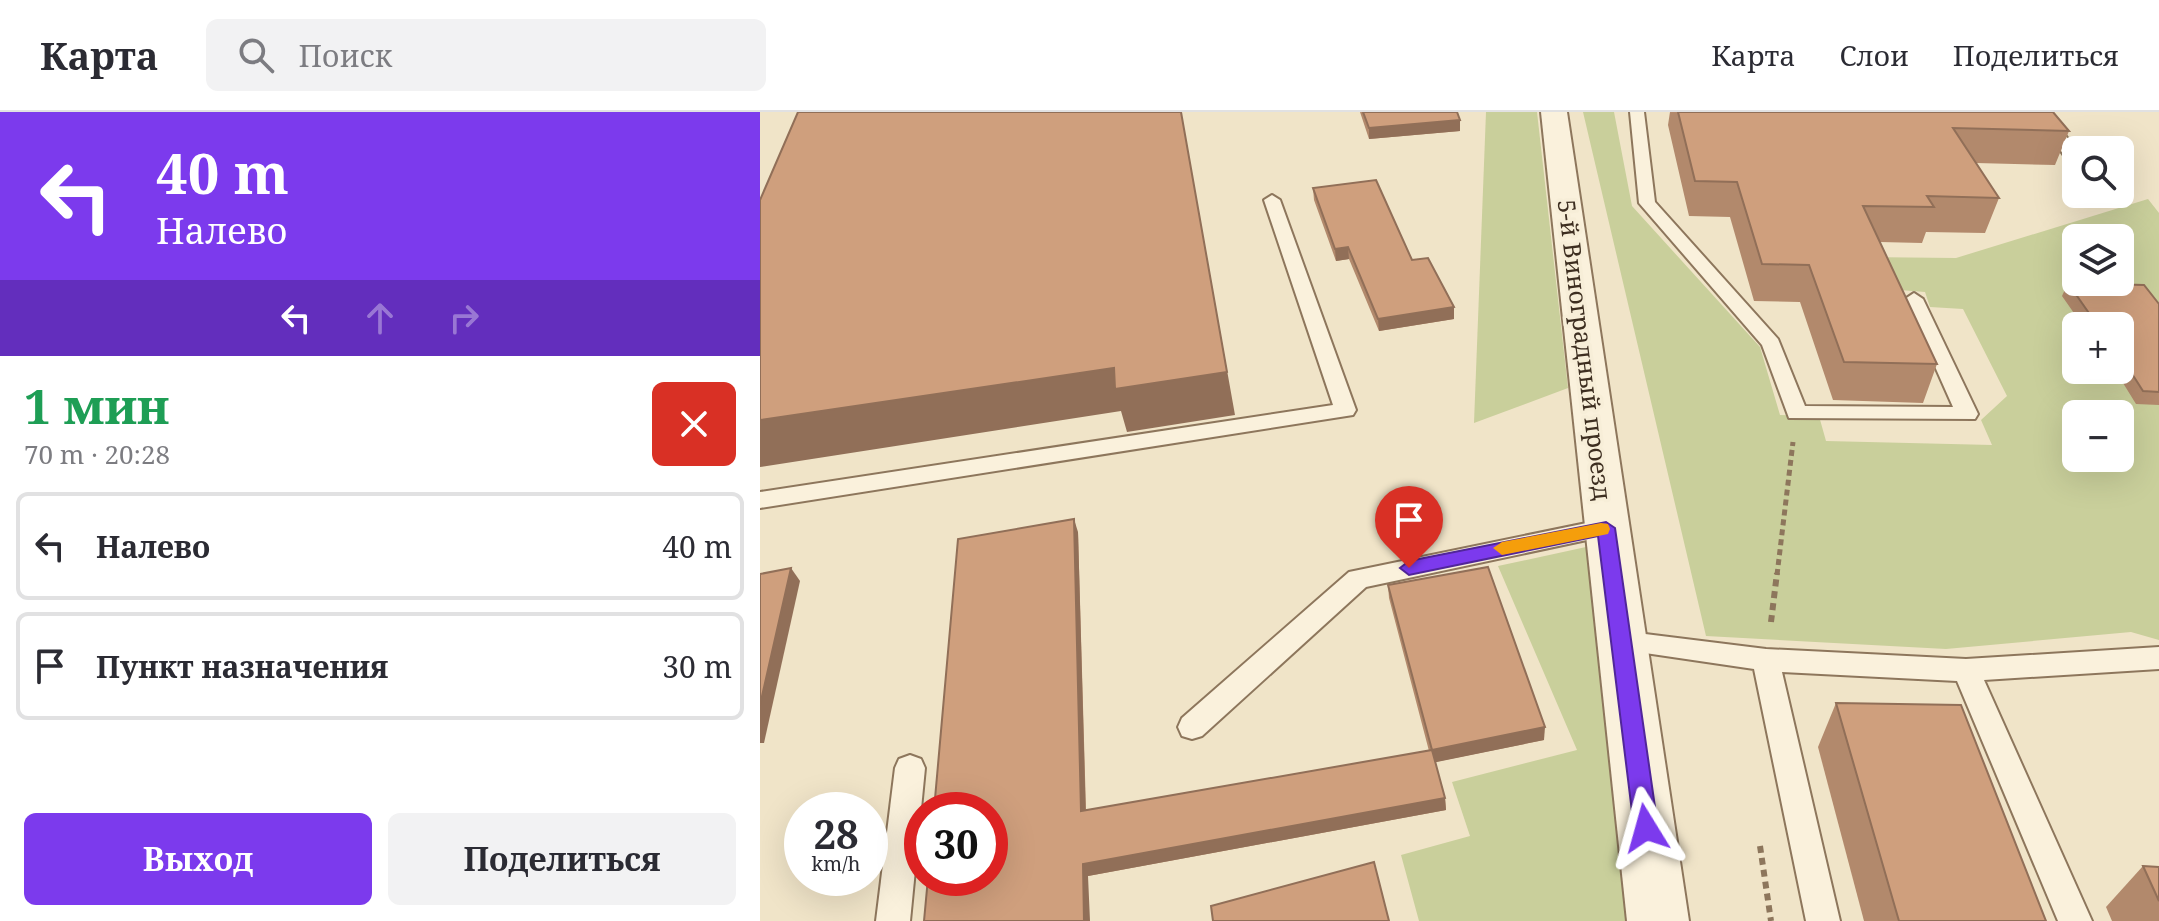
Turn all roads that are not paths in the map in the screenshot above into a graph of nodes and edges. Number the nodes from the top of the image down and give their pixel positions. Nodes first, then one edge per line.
1 (1554, 112) edge
2 (1637, 112) edge
3 (2041, 112) edge
4 (2062, 141) edge
5 (1272, 200) dead end
6 (1914, 299) dead end
7 (760, 500) edge
8 (1606, 528) junction
9 (1621, 641) junction
10 (2159, 658) edge
11 (1766, 660) junction
12 (1966, 670) junction
13 (1192, 727) dead end
14 (910, 768) dead end
15 (893, 921) edge
16 (1658, 921) edge
17 (1823, 921) edge
18 (2075, 921) edge

1 - 8 street, 5-й Виноградный проезд
2 - 6 lane
3 - 4 lane
5 - 7 lane
8 - 9 street, 5-й Виноградный проезд
8 - 13 lane
9 - 11 lane
9 - 16 street, 5-й Виноградный проезд
10 - 12 lane
11 - 12 lane
11 - 17 lane
12 - 18 lane
14 - 15 lane

